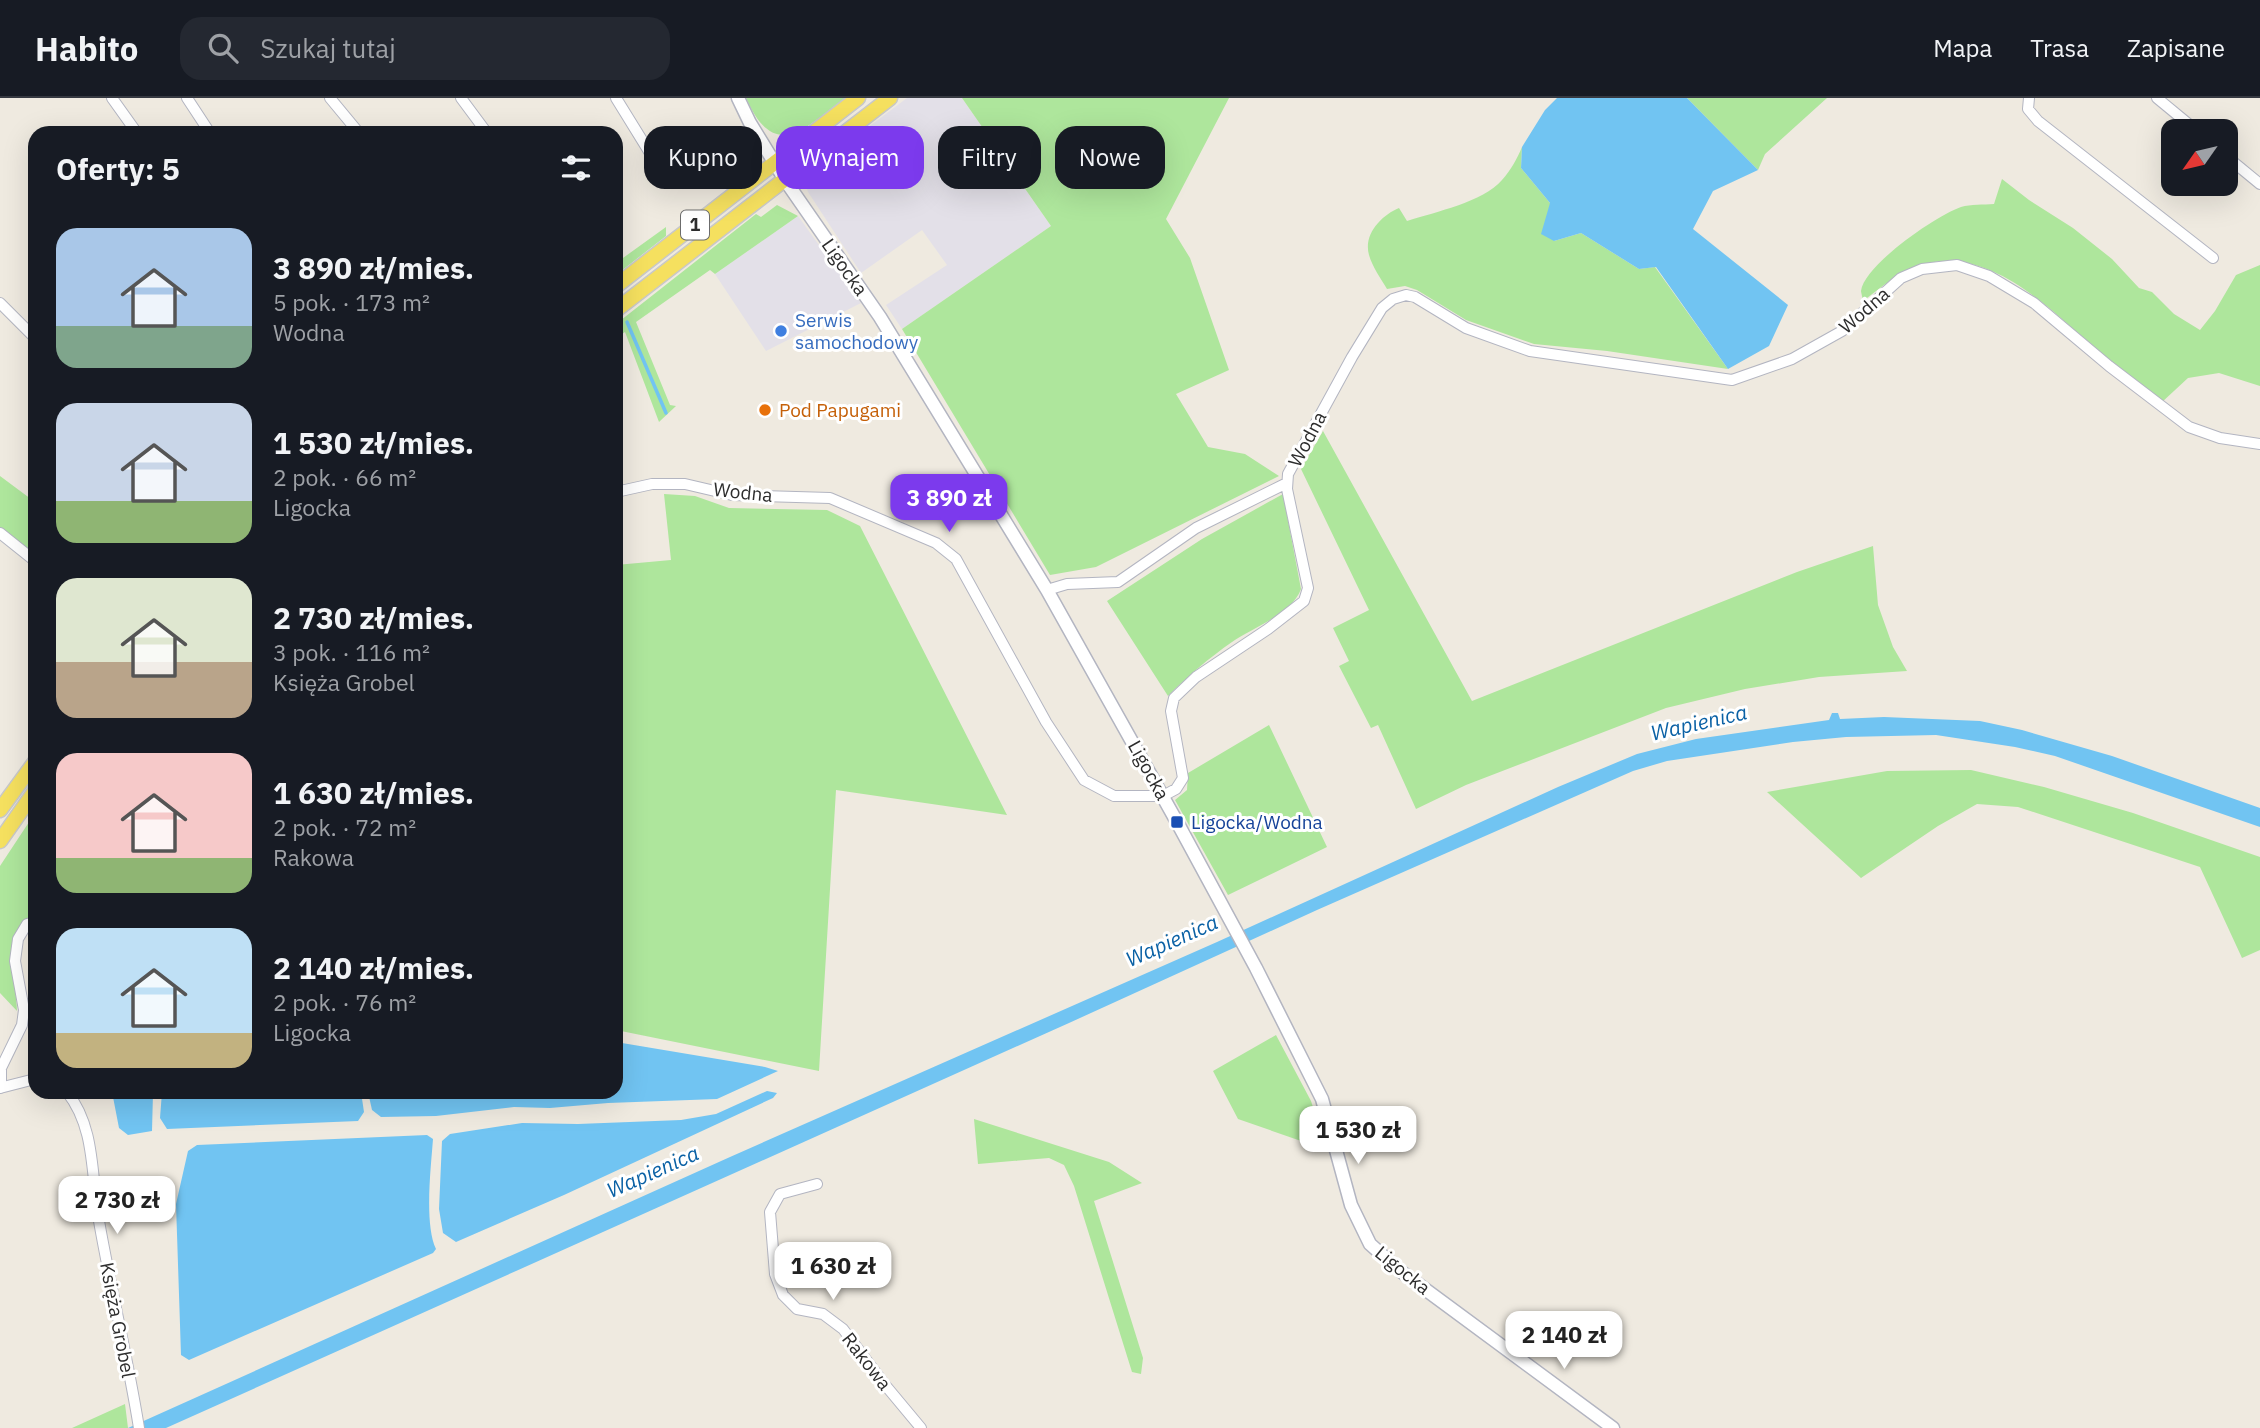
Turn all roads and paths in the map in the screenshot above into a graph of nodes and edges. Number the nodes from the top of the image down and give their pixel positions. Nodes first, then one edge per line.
1 (112, 98) edge
2 (187, 98) edge
3 (330, 98) edge
4 (461, 98) edge
5 (616, 98) edge
6 (738, 98) edge
7 (858, 98) edge
8 (890, 98) edge
9 (2029, 98) edge
10 (2157, 98) edge
11 (2182, 119) edge
12 (132, 126) edge
13 (205, 126) edge
14 (353, 126) edge
15 (482, 126) edge
16 (854, 126) edge
17 (644, 143) edge
18 (775, 163) junction
19 (2238, 166) edge
20 (2260, 184) edge
21 (776, 187) edge
22 (791, 189) edge
23 (2213, 258) dead end
24 (623, 281) edge
25 (0, 303) edge
26 (623, 305) edge
27 (28, 331) edge
28 (2260, 444) edge
29 (1286, 483) junction
30 (623, 490) edge
31 (0, 533) edge
32 (28, 555) edge
33 (1048, 590) junction
34 (28, 772) edge
35 (1163, 796) junction
36 (28, 801) edge
37 (0, 810) edge
38 (0, 841) edge
39 (28, 924) edge
40 (28, 1082) edge
41 (0, 1088) edge
42 (73, 1099) edge
43 (817, 1184) dead end
44 (139, 1428) edge
45 (921, 1428) edge
46 (1613, 1428) edge

1 - 12 street
2 - 13 street
3 - 14 street
4 - 15 street
5 - 17 street
6 - 18 street, Ligocka
7 - 18 main road, 1
8 - 16 main road, 1
9 - 23 street
10 - 11 street
18 - 24 main road, 1
19 - 20 street
21 - 26 main road, 1
22 - 33 street, Ligocka
25 - 27 street
28 - 29 street, Wodna
29 - 33 street
29 - 35 street, Wodna
30 - 35 street, Wodna
31 - 32 street
33 - 35 street, Ligocka
34 - 37 main road
35 - 46 street, Ligocka
36 - 38 main road
39 - 41 street
40 - 41 street
42 - 44 street, Księża Grobel
43 - 45 street, Rakowa

